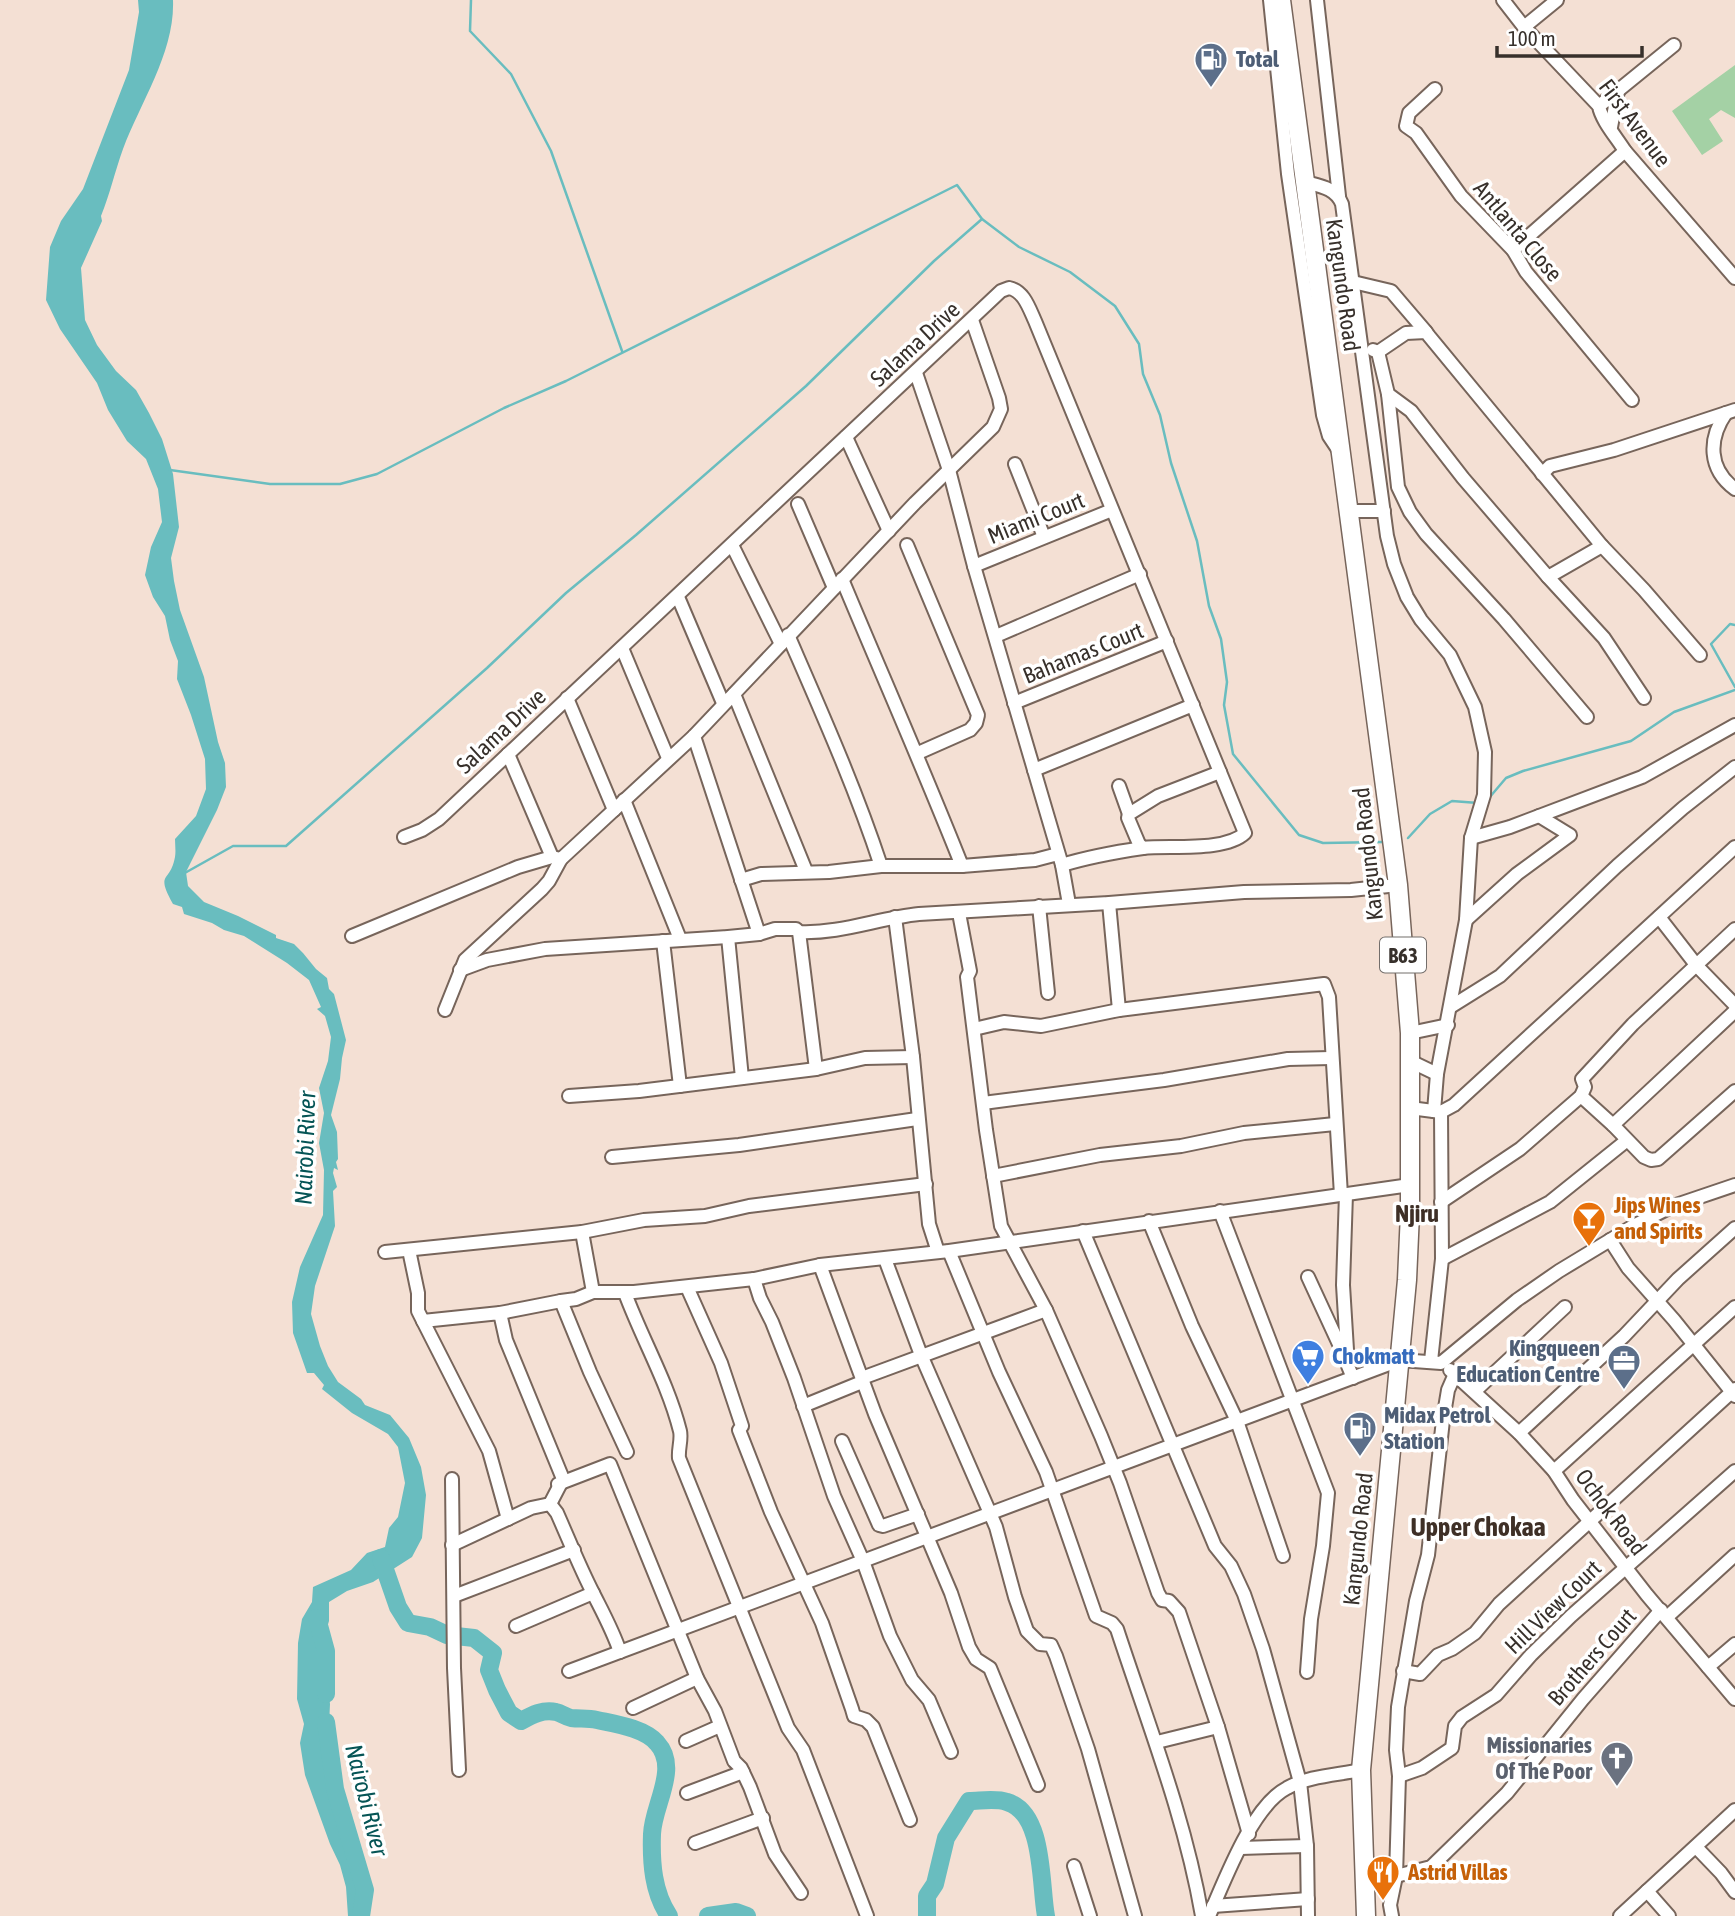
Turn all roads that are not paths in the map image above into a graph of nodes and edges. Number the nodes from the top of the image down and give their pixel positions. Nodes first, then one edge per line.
1 (1270, 0) edge
2 (1281, 0) edge
3 (1318, 0) edge
4 (1503, 0) edge
5 (1557, 0) edge
6 (1524, 27) junction
7 (1674, 46) dead end
8 (1435, 89) dead end
9 (1618, 91) junction
10 (1599, 106) junction
11 (1611, 127) junction
12 (1625, 151) junction
13 (1305, 182) junction
14 (1339, 196) junction
15 (1513, 250) junction
16 (1734, 274) edge
17 (1353, 282) junction
18 (972, 320) junction
19 (1426, 332) junction
20 (1363, 346) junction
21 (1378, 352) junction
22 (916, 373) junction
23 (1388, 394) junction
24 (1632, 400) dead end
25 (1730, 411) edge
26 (846, 437) junction
27 (1341, 454) junction
28 (1015, 464) dead end
29 (949, 470) junction
30 (1542, 474) junction
31 (1735, 489) edge
32 (798, 504) dead end
33 (1112, 510) junction
34 (1348, 511) junction
35 (1384, 511) junction
36 (889, 531) junction
37 (1044, 537) junction
38 (732, 545) junction
39 (907, 545) dead end
40 (1602, 546) junction
41 (974, 566) junction
42 (1140, 574) junction
43 (1548, 577) junction
44 (838, 583) junction
45 (678, 597) junction
46 (996, 636) junction
47 (784, 640) junction
48 (1167, 641) junction
49 (622, 648) junction
50 (1700, 655) dead end
51 (734, 694) junction
52 (567, 698) junction
53 (1644, 698) dead end
54 (723, 703) junction
55 (1014, 703) junction
56 (1193, 705) junction
57 (1587, 717) dead end
58 (1735, 725) edge
59 (694, 736) junction
60 (918, 753) junction
61 (508, 754) junction
62 (668, 758) junction
63 (1735, 767) edge
64 (1034, 770) junction
65 (1220, 772) junction
66 (1119, 786) dead end
67 (619, 805) junction
68 (1129, 814) junction
69 (1539, 816) junction
70 (404, 837) dead end
71 (1471, 838) junction
72 (1735, 847) edge
73 (1143, 848) junction
74 (557, 858) junction
75 (1060, 860) junction
76 (881, 866) junction
77 (962, 866) junction
78 (806, 871) junction
79 (741, 880) junction
80 (1398, 885) junction
81 (1109, 903) junction
82 (1069, 904) junction
83 (1039, 906) junction
84 (959, 913) junction
85 (895, 917) junction
86 (1659, 917) junction
87 (1466, 920) junction
88 (1735, 929) edge
89 (799, 932) junction
90 (759, 934) junction
91 (352, 936) dead end
92 (728, 937) junction
93 (680, 939) junction
94 (663, 941) junction
95 (1698, 965) junction
96 (460, 970) junction
97 (1048, 993) dead end
98 (1735, 1005) edge
99 (1452, 1006) junction
100 (445, 1010) dead end
101 (1119, 1010) junction
102 (1735, 1011) edge
103 (1448, 1025) junction
104 (974, 1029) junction
105 (1410, 1033) junction
106 (913, 1057) junction
107 (1331, 1058) junction
108 (1410, 1061) junction
109 (816, 1069) junction
110 (1437, 1074) junction
111 (742, 1078) junction
112 (680, 1086) junction
113 (1735, 1091) edge
114 (569, 1096) dead end
115 (1581, 1096) junction
116 (983, 1103) junction
117 (1410, 1108) junction
118 (1438, 1111) junction
119 (917, 1119) junction
120 (1335, 1124) junction
121 (1613, 1125) junction
122 (1626, 1141) junction
123 (612, 1157) dead end
124 (993, 1175) junction
125 (926, 1184) junction
126 (1410, 1185) junction
127 (1735, 1185) edge
128 (1343, 1195) junction
129 (1441, 1202) junction
130 (1220, 1212) junction
131 (1149, 1221) junction
132 (1735, 1228) edge
133 (1083, 1231) junction
134 (582, 1232) junction
135 (1610, 1240) junction
136 (1010, 1242) junction
137 (409, 1251) junction
138 (943, 1251) junction
139 (386, 1252) dead end
140 (885, 1258) junction
141 (1442, 1259) junction
142 (820, 1265) junction
143 (1308, 1277) dead end
144 (754, 1279) junction
145 (687, 1287) junction
146 (593, 1292) junction
147 (625, 1293) junction
148 (1657, 1300) junction
149 (561, 1301) junction
150 (1565, 1307) dead end
151 (1735, 1307) edge
152 (1046, 1310) junction
153 (500, 1312) junction
154 (424, 1321) junction
155 (984, 1333) junction
156 (1694, 1345) junction
157 (921, 1355) junction
158 (1400, 1360) junction
159 (1436, 1362) junction
160 (1350, 1372) junction
161 (1455, 1374) junction
162 (862, 1380) junction
163 (1475, 1391) junction
164 (1734, 1392) edge
165 (1291, 1401) junction
166 (803, 1406) junction
167 (1237, 1421) junction
168 (1519, 1433) junction
169 (842, 1441) dead end
170 (1174, 1444) junction
171 (627, 1452) dead end
172 (1113, 1467) junction
173 (1554, 1471) junction
174 (1735, 1471) edge
175 (453, 1479) dead end
176 (558, 1484) junction
177 (1052, 1489) junction
178 (550, 1504) junction
179 (990, 1513) junction
180 (918, 1514) junction
181 (508, 1519) junction
182 (1588, 1520) junction
183 (926, 1535) junction
184 (452, 1545) junction
185 (574, 1550) junction
186 (1735, 1555) edge
187 (1283, 1556) dead end
188 (863, 1561) junction
189 (1626, 1566) junction
190 (804, 1581) junction
191 (593, 1593) junction
192 (454, 1596) junction
193 (740, 1607) junction
194 (1664, 1614) junction
195 (516, 1626) dead end
196 (679, 1629) junction
197 (1735, 1644) edge
198 (620, 1652) junction
199 (1708, 1667) junction
200 (569, 1671) dead end
201 (1403, 1671) junction
202 (1307, 1672) dead end
203 (697, 1678) junction
204 (1735, 1699) edge
205 (633, 1708) dead end
206 (720, 1726) junction
207 (1218, 1727) junction
208 (687, 1741) dead end
209 (1157, 1742) junction
210 (951, 1752) dead end
211 (459, 1770) dead end
212 (1361, 1770) junction
213 (743, 1772) junction
214 (1399, 1776) junction
215 (1300, 1782) junction
216 (1038, 1785) dead end
217 (687, 1793) dead end
218 (1735, 1810) edge
219 (763, 1818) junction
220 (910, 1820) dead end
221 (1249, 1834) junction
222 (695, 1843) dead end
223 (1307, 1846) junction
224 (1696, 1847) junction
225 (1241, 1848) junction
226 (1074, 1866) dead end
227 (1396, 1877) junction
228 (1365, 1879) junction
229 (1647, 1891) junction
230 (1735, 1892) edge
231 (801, 1893) dead end
232 (1308, 1899) junction
233 (1211, 1911) edge
234 (867, 1916) edge
235 (1090, 1916) edge
236 (1135, 1916) edge
237 (1202, 1916) edge
238 (1308, 1916) edge
239 (1366, 1916) edge
240 (1392, 1916) edge
241 (1620, 1916) edge
242 (1669, 1916) edge

1 - 27 street
2 - 13 highway, Kangundo Road / B63
3 - 14 street
4 - 6 street, First Avenue
5 - 6 street
6 - 10 street, First Avenue
7 - 9 street
8 - 15 street, Antlanta Close
9 - 10 street
9 - 11 street
10 - 11 street, First Avenue
11 - 12 street, First Avenue
12 - 15 street
12 - 16 street, First Avenue
13 - 14 street
13 - 27 highway, Kangundo Road / B63
14 - 17 street
15 - 24 street, Antlanta Close
17 - 19 street
17 - 20 street
18 - 22 street, Salama Drive
18 - 29 street
18 - 33 street, Salama Drive
19 - 21 street
19 - 30 street
20 - 21 street
20 - 35 street
21 - 23 street
22 - 26 street, Salama Drive
22 - 29 street
23 - 43 street
23 - 57 street
25 - 30 street
25 - 31 street
26 - 36 street
26 - 38 street, Salama Drive
27 - 34 highway, Kangundo Road / B63
28 - 37 street
29 - 36 street
29 - 41 street
30 - 40 street
32 - 44 street
33 - 37 street, Miami Court
33 - 42 street, Salama Drive
34 - 35 street
34 - 80 highway, Kangundo Road / B63
35 - 71 street
36 - 44 street
37 - 41 street, Miami Court
38 - 45 street, Salama Drive
38 - 47 street
39 - 60 street
40 - 43 street
40 - 50 street
41 - 46 street
42 - 46 street
42 - 48 street, Salama Drive
43 - 53 street
44 - 47 street
44 - 60 street
45 - 49 street, Salama Drive
45 - 54 street
46 - 55 street
47 - 51 street
47 - 76 street
48 - 55 street, Bahamas Court
48 - 56 street, Salama Drive
49 - 52 street, Salama Drive
49 - 62 street
51 - 54 street
51 - 78 street
52 - 61 street, Salama Drive
52 - 67 street
54 - 59 street
55 - 64 street
56 - 64 street
56 - 65 street, Salama Drive
58 - 69 street
59 - 62 street
59 - 79 street
60 - 77 street
61 - 70 street, Salama Drive
61 - 74 street
62 - 67 street
63 - 99 street
64 - 75 street
65 - 68 street
65 - 73 street, Salama Drive
66 - 68 street
67 - 74 street
67 - 93 street
68 - 73 street
69 - 71 street
69 - 87 street
71 - 87 street
72 - 86 street
73 - 75 street
74 - 91 street
74 - 96 street
75 - 77 street
75 - 82 street
76 - 77 street
76 - 78 street
78 - 79 street
79 - 90 street
80 - 81 street
80 - 105 highway, Kangundo Road / B63
81 - 82 street
81 - 101 street
82 - 83 street
83 - 84 street
83 - 97 street
84 - 85 street
84 - 104 street
85 - 89 street
85 - 106 street
86 - 95 street
86 - 118 street
87 - 99 street
88 - 95 street
89 - 90 street
89 - 109 street
90 - 92 street
92 - 93 street
92 - 111 street
93 - 94 street
94 - 96 street
94 - 112 street
95 - 98 street
95 - 115 street
96 - 100 street
99 - 103 street
101 - 104 street
101 - 107 street
102 - 121 street
103 - 105 street
103 - 110 street
104 - 116 street
105 - 108 highway, Kangundo Road / B63
106 - 109 street
106 - 119 street
107 - 116 street
107 - 120 street
108 - 110 street
108 - 117 highway, Kangundo Road / B63
109 - 111 street
110 - 118 street
111 - 112 street
112 - 114 street
113 - 122 street
115 - 121 street
115 - 129 street
116 - 124 street
117 - 118 street
117 - 126 highway, Kangundo Road / B63
118 - 129 street
119 - 123 street
119 - 125 street
120 - 124 street
120 - 128 street
121 - 122 street
122 - 141 street
124 - 136 street
125 - 134 street
125 - 138 street
126 - 128 street
126 - 158 highway, Kangundo Road / B63
127 - 135 street
128 - 130 street
128 - 160 street
129 - 141 street
130 - 131 street
130 - 165 street
131 - 133 street
131 - 167 street
132 - 148 street
133 - 136 street
133 - 170 street
134 - 137 street
134 - 146 street
135 - 148 street
135 - 159 street
136 - 138 street
136 - 152 street
137 - 139 street
137 - 154 street
138 - 140 street
138 - 155 street
140 - 142 street
140 - 157 street
141 - 159 street
142 - 144 street
142 - 162 street
143 - 160 street
144 - 145 street
144 - 166 street
145 - 147 street
145 - 190 street
146 - 147 street
146 - 149 street
147 - 193 street
148 - 156 street
148 - 168 street
149 - 153 street
149 - 171 street
150 - 163 street
151 - 156 street
152 - 155 street
152 - 172 street
153 - 154 street
153 - 176 street
154 - 181 street
155 - 157 street
155 - 177 street
156 - 164 street
156 - 173 street
157 - 162 street
157 - 179 street
158 - 159 street
158 - 160 street
158 - 212 highway, Kangundo Road / B63
159 - 161 street, Ochok Road
160 - 165 street
161 - 163 street, Ochok Road
161 - 201 street
162 - 166 street
162 - 180 street
163 - 168 street, Ochok Road
164 - 182 street
165 - 167 street
165 - 202 street
166 - 188 street
167 - 170 street
167 - 187 street
168 - 173 street, Ochok Road
169 - 180 street
170 - 172 street
170 - 215 street
172 - 177 street
172 - 207 street
173 - 182 street, Ochok Road
174 - 189 street, Hill View Court
175 - 184 street
176 - 178 street
176 - 196 street
177 - 179 street
177 - 209 street
178 - 181 street
178 - 185 street
179 - 183 street
179 - 236 street
180 - 183 street
181 - 184 street
182 - 189 street, Ochok Road
182 - 201 street
183 - 188 street
183 - 216 street
184 - 192 street
185 - 191 street
185 - 192 street
186 - 194 street, Brothers Court
188 - 190 street
188 - 210 street
189 - 194 street, Ochok Road
189 - 214 street, Hill View Court
190 - 193 street
190 - 220 street
191 - 195 street
191 - 198 street
192 - 211 street
193 - 196 street
193 - 234 street
194 - 199 street, Ochok Road
194 - 227 street, Brothers Court
196 - 198 street
196 - 203 street
197 - 199 street
198 - 200 street
199 - 204 street, Ochok Road
201 - 214 street
203 - 205 street
203 - 206 street
206 - 208 street
206 - 213 street
207 - 209 street
207 - 221 street
209 - 237 street
212 - 215 street
212 - 228 highway, Kangundo Road / B63
213 - 217 street
213 - 219 street
214 - 227 street
215 - 221 street
215 - 223 street
218 - 224 street
219 - 222 street
219 - 231 street
221 - 225 street
223 - 225 street
223 - 232 street
224 - 229 street
224 - 230 street
225 - 233 street
226 - 235 street
227 - 228 street, Brothers Court
227 - 240 street
228 - 239 highway, Kangundo Road / B63
229 - 241 street
229 - 242 street
232 - 233 street
232 - 238 street

